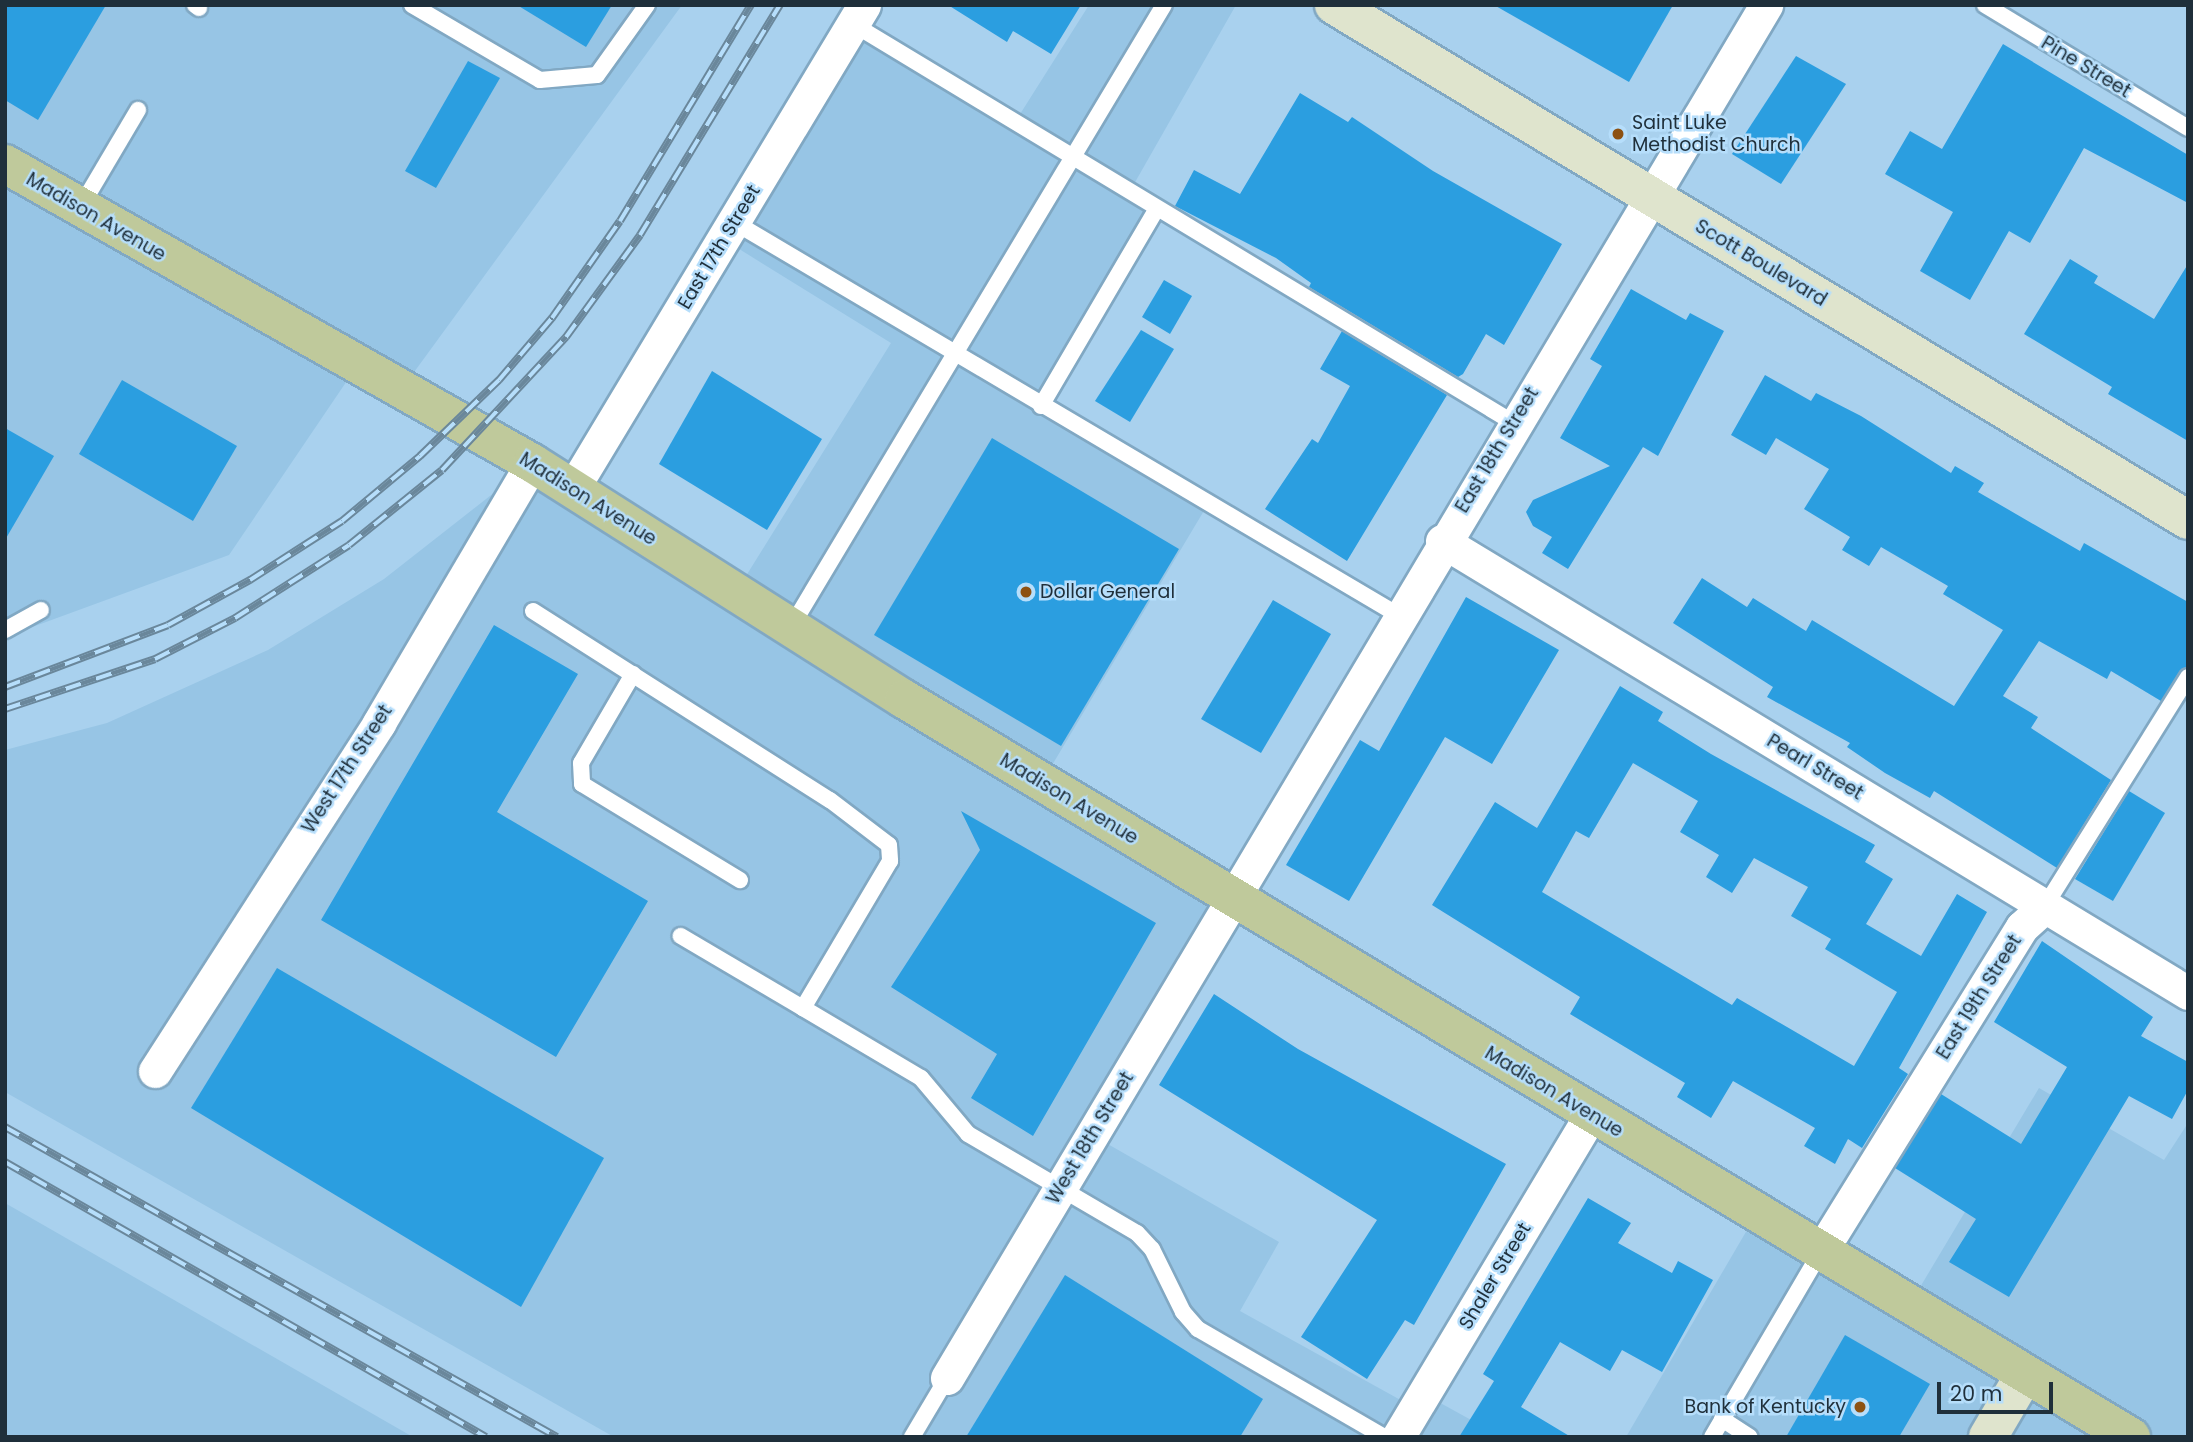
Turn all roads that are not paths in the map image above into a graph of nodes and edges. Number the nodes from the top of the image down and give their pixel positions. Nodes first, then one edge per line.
1 (412, 5) edge
2 (647, 5) edge
3 (1164, 5) edge
4 (1334, 5) edge
5 (1766, 5) edge
6 (1985, 5) edge
7 (859, 15) edge
8 (138, 110) dead end
9 (2188, 128) edge
10 (1073, 157) junction
11 (5, 164) edge
12 (1651, 197) junction
13 (80, 208) junction
14 (1157, 208) junction
15 (734, 222) junction
16 (954, 355) junction
17 (1041, 406) junction
18 (1514, 423) junction
19 (532, 463) junction
20 (573, 488) junction
21 (2188, 520) edge
22 (1442, 541) junction
23 (41, 610) dead end
24 (533, 611) dead end
25 (1398, 615) junction
26 (791, 627) junction
27 (5, 629) edge
28 (633, 674) junction
29 (2188, 677) edge
30 (740, 880) dead end
31 (1234, 898) junction
32 (2045, 906) junction
33 (681, 936) dead end
34 (2188, 993) edge
35 (803, 1008) junction
36 (155, 1071) dead end
37 (1591, 1115) junction
38 (1059, 1191) junction
39 (1821, 1251) junction
40 (2025, 1374) junction
41 (947, 1378) joint
42 (1722, 1419) junction
43 (2112, 1432) edge
44 (912, 1437) edge
45 (1384, 1437) edge
46 (1398, 1437) edge
47 (1712, 1437) edge
48 (1750, 1437) edge
49 (1988, 1437) edge

1 - 2 lane
3 - 10 lane
4 - 12 main road, Scott Boulevard
5 - 12 street, East 18th Street
6 - 9 lane, Pine Street
7 - 10 lane
7 - 15 street, East 17th Street
8 - 13 lane
10 - 14 lane
10 - 16 lane
11 - 13 main road, Madison Avenue
12 - 18 street, East 18th Street
12 - 21 main road, Scott Boulevard
13 - 19 main road, Madison Avenue
14 - 17 lane
14 - 18 lane
15 - 16 lane
15 - 20 street, East 17th Street
16 - 17 lane
16 - 26 lane
17 - 25 lane
18 - 22 street, East 18th Street
19 - 20 main road, Madison Avenue
19 - 36 street, West 17th Street
20 - 26 main road, Madison Avenue
22 - 25 street, East 18th Street
22 - 32 street, Pearl Street
23 - 27 lane
24 - 28 lane
25 - 31 street, East 18th Street
26 - 31 main road, Madison Avenue
28 - 30 lane
28 - 35 lane
29 - 32 lane, East 19th Street
31 - 37 main road, Madison Avenue
31 - 38 street, West 18th Street
32 - 34 street, Pearl Street
32 - 39 street, East 19th Street
33 - 35 lane
35 - 38 lane
37 - 39 main road, Madison Avenue
37 - 46 street, Shaler Street
38 - 41 street, West 18th Street
38 - 45 lane
39 - 40 main road, Madison Avenue
39 - 42 lane
40 - 43 main road, Madison Avenue
40 - 49 main road
41 - 44 lane
42 - 47 lane
42 - 48 lane

